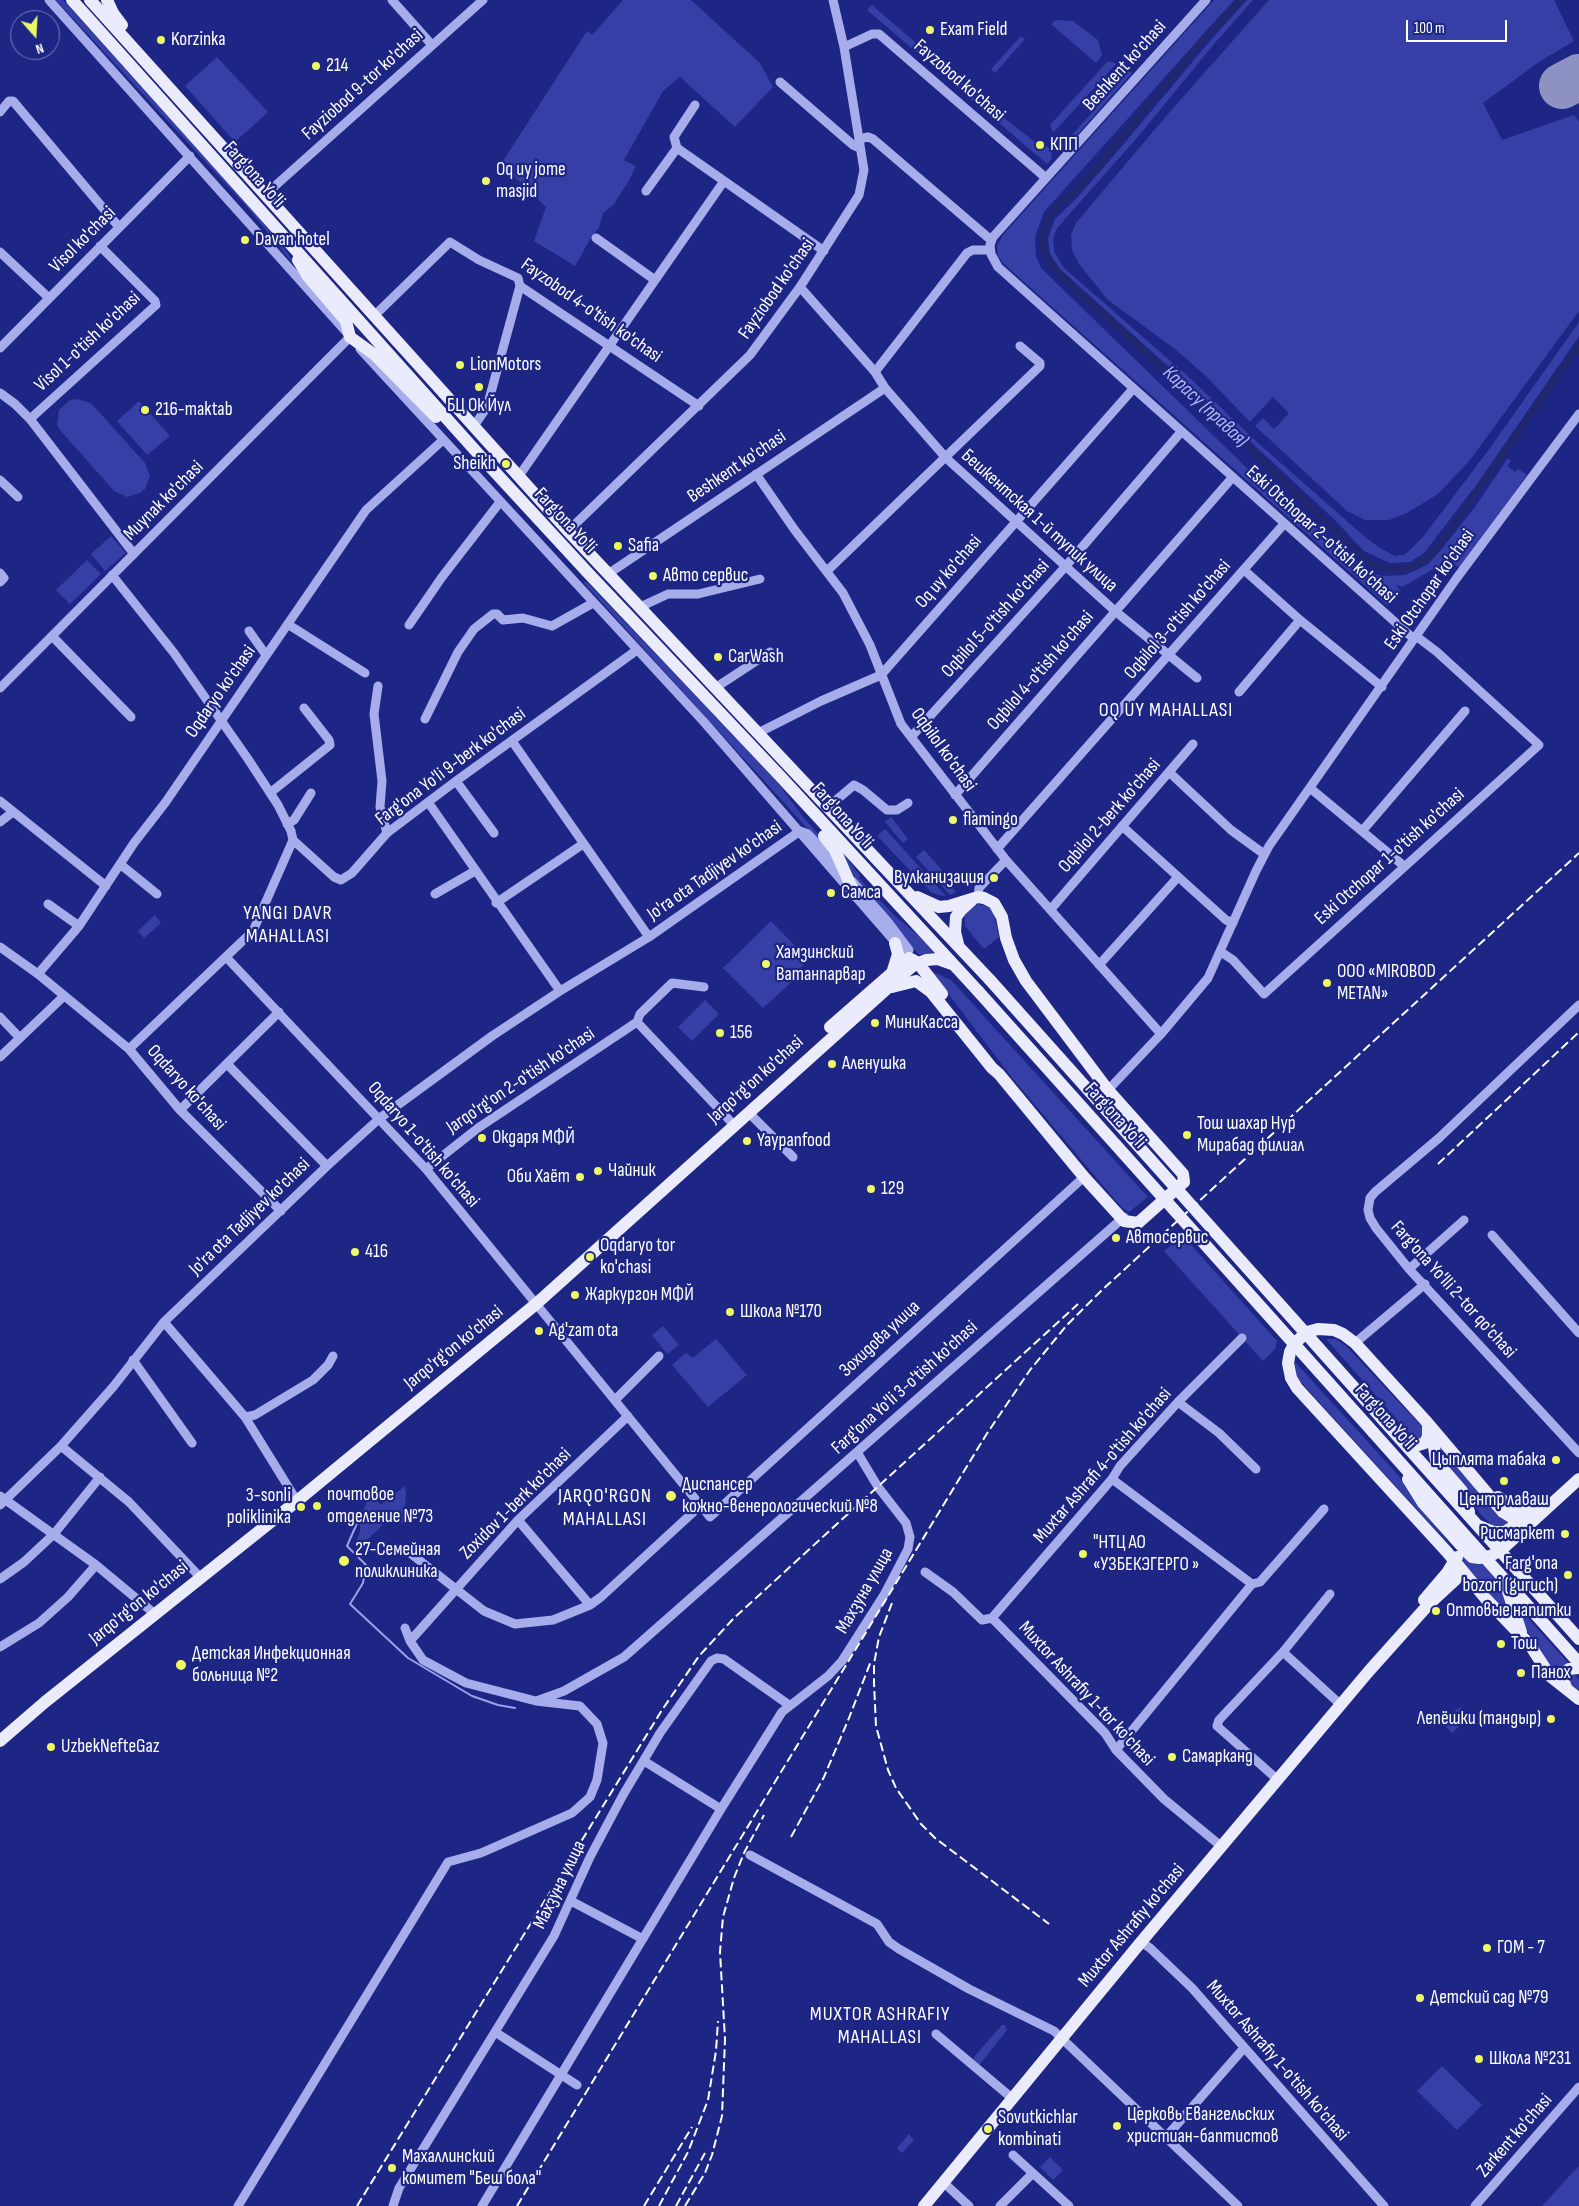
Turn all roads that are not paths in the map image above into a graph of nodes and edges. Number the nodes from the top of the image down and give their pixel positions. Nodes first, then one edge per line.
1 (49, 0) edge
2 (72, 0) edge
3 (90, 0) edge
4 (100, 0) edge
5 (107, 0) edge
6 (392, 0) edge
7 (483, 0) edge
8 (833, 0) edge
9 (1206, 0) edge
10 (432, 45) junction
11 (844, 47) junction
12 (148, 64) junction
13 (780, 82) dead end
14 (696, 105) dead end
15 (0, 112) edge
16 (859, 143) junction
17 (676, 148) junction
18 (190, 156) junction
19 (1046, 178) junction
20 (724, 181) junction
21 (646, 191) dead end
22 (266, 194) junction
23 (119, 227) junction
24 (286, 238) junction
25 (596, 238) dead end
26 (991, 240) junction
27 (100, 246) junction
28 (990, 250) junction
29 (824, 251) junction
30 (0, 252) edge
31 (655, 280) junction
32 (520, 286) junction
33 (800, 287) junction
34 (48, 298) junction
35 (374, 316) junction
36 (350, 337) junction
37 (609, 344) junction
38 (1020, 346) dead end
39 (0, 348) edge
40 (875, 372) junction
41 (885, 388) junction
42 (1133, 389) junction
43 (0, 393) edge
44 (699, 406) junction
45 (1579, 414) edge
46 (30, 419) junction
47 (474, 426) junction
48 (1181, 432) junction
49 (443, 440) junction
50 (482, 458) junction
51 (946, 458) junction
52 (756, 474) junction
53 (519, 476) junction
54 (1232, 478) junction
55 (0, 480) edge
56 (18, 496) dead end
57 (500, 502) junction
58 (1014, 522) junction
59 (1284, 524) junction
60 (568, 531) junction
61 (134, 554) junction
62 (1065, 567) junction
63 (1244, 570) junction
64 (828, 571) junction
65 (0, 573) edge
66 (608, 574) junction
67 (112, 575) junction
68 (760, 579) dead end
69 (0, 582) edge
70 (593, 603) junction
71 (640, 607) junction
72 (1115, 611) junction
73 (1300, 620) junction
74 (288, 625) junction
75 (409, 625) dead end
76 (249, 631) dead end
77 (52, 636) junction
78 (1415, 638) junction
79 (638, 650) junction
80 (770, 652) dead end
81 (266, 655) junction
82 (1169, 655) junction
83 (366, 673) dead end
84 (881, 675) junction
85 (1197, 678) dead end
86 (378, 686) dead end
87 (1382, 687) junction
88 (0, 688) edge
89 (716, 688) junction
90 (1239, 692) dead end
91 (304, 708) dead end
92 (1465, 711) dead end
93 (131, 717) dead end
94 (425, 718) dead end
95 (220, 722) junction
96 (758, 733) junction
97 (912, 736) junction
98 (512, 741) junction
99 (1193, 744) dead end
100 (1539, 745) joint
101 (1169, 772) junction
102 (780, 776) junction
103 (456, 781) junction
104 (1310, 788) junction
105 (270, 793) junction
106 (311, 793) dead end
107 (955, 795) junction
108 (0, 801) edge
109 (428, 802) junction
110 (908, 803) dead end
111 (828, 807) junction
112 (13, 812) junction
113 (0, 822) edge
114 (288, 824) junction
115 (1122, 826) junction
116 (1363, 830) junction
117 (800, 832) junction
118 (387, 833) junction
119 (494, 833) dead end
120 (293, 840) junction
121 (583, 844) junction
122 (997, 850) junction
123 (1264, 854) junction
124 (1006, 860) junction
125 (120, 864) junction
126 (1404, 866) junction
127 (475, 871) junction
128 (846, 875) junction
129 (1178, 877) junction
130 (106, 886) junction
131 (906, 890) junction
132 (156, 894) dead end
133 (436, 894) dead end
134 (855, 895) junction
135 (978, 897) junction
136 (496, 903) junction
137 (48, 904) dead end
138 (1051, 909) junction
139 (1233, 923) junction
140 (79, 926) junction
141 (649, 937) junction
142 (895, 942) junction
143 (0, 947) edge
144 (963, 951) junction
145 (1221, 952) junction
146 (226, 957) junction
147 (914, 962) junction
148 (1099, 965) junction
149 (955, 966) junction
150 (893, 970) junction
151 (38, 974) junction
152 (704, 987) dead end
153 (887, 989) junction
154 (560, 991) junction
155 (931, 992) junction
156 (64, 996) junction
157 (1579, 1005) edge
158 (279, 1012) junction
159 (0, 1017) edge
160 (637, 1022) junction
161 (1160, 1034) junction
162 (20, 1038) junction
163 (129, 1049) junction
164 (0, 1057) edge
165 (228, 1065) junction
166 (999, 1074) junction
167 (1108, 1090) junction
168 (180, 1110) junction
169 (748, 1112) junction
170 (380, 1118) junction
171 (731, 1123) junction
172 (793, 1157) dead end
173 (327, 1166) junction
174 (426, 1169) junction
175 (1084, 1176) junction
176 (281, 1211) junction
177 (1121, 1216) junction
178 (1464, 1220) dead end
179 (1492, 1235) dead end
180 (1409, 1269) junction
181 (1425, 1284) junction
182 (534, 1302) junction
183 (164, 1322) junction
184 (1579, 1333) edge
185 (1242, 1338) dead end
186 (1355, 1343) junction
187 (333, 1356) dead end
188 (659, 1356) dead end
189 (133, 1360) junction
190 (615, 1400) junction
191 (1178, 1402) junction
192 (628, 1416) junction
193 (245, 1418) junction
194 (1428, 1423) junction
195 (1441, 1438) junction
196 (192, 1442) dead end
197 (1405, 1444) junction
198 (61, 1446) junction
199 (1391, 1451) junction
200 (857, 1452) junction
201 (1579, 1452) edge
202 (1579, 1468) edge
203 (1256, 1469) dead end
204 (100, 1477) junction
205 (1112, 1479) junction
206 (1579, 1479) edge
207 (295, 1498) junction
208 (2, 1501) edge
209 (701, 1505) junction
210 (1324, 1509) dead end
211 (1539, 1510) junction
212 (1525, 1519) junction
213 (518, 1520) junction
214 (1473, 1520) junction
215 (54, 1534) junction
216 (1451, 1535) junction
217 (1500, 1551) junction
218 (410, 1553) dead end
219 (1486, 1557) junction
220 (1456, 1562) junction
221 (96, 1566) junction
222 (925, 1572) dead end
223 (198, 1575) junction
224 (1504, 1577) junction
225 (0, 1579) edge
226 (1252, 1584) junction
227 (456, 1589) junction
228 (1444, 1591) junction
229 (1479, 1591) junction
230 (1330, 1594) dead end
231 (590, 1605) junction
232 (152, 1611) junction
233 (992, 1618) junction
234 (405, 1628) dead end
235 (1522, 1635) junction
236 (1579, 1639) edge
237 (410, 1641) junction
238 (0, 1647) edge
239 (1283, 1652) junction
240 (1579, 1663) edge
241 (1579, 1668) edge
242 (1369, 1671) junction
243 (1564, 1673) junction
244 (1550, 1676) junction
245 (1566, 1687) junction
246 (1579, 1699) edge
247 (536, 1701) junction
248 (789, 1705) junction
249 (1341, 1705) junction
250 (0, 1733) edge
251 (0, 1741) edge
252 (1116, 1750) junction
253 (644, 1761) junction
254 (1278, 1780) junction
255 (721, 1808) junction
256 (1222, 1847) junction
257 (750, 1855) dead end
258 (571, 1901) junction
259 (643, 1939) junction
260 (1141, 1942) junction
261 (495, 2032) junction
262 (936, 2034) dead end
263 (1063, 2039) junction
264 (1244, 2048) junction
265 (563, 2074) junction
266 (577, 2085) dead end
267 (1579, 2087) edge
268 (1012, 2099) junction
269 (1166, 2137) junction
270 (1013, 2155) dead end
271 (1032, 2174) junction
272 (943, 2182) junction
273 (238, 2206) edge
274 (393, 2206) edge
275 (482, 2206) edge
276 (924, 2206) edge
277 (969, 2206) edge
278 (1000, 2206) edge
279 (1070, 2206) edge
280 (1238, 2206) edge
281 (1384, 2206) edge
282 (1475, 2206) edge

1 - 18 street, Farg'ona Yo'li
2 - 24 main road, Farg'ona Yo'li
3 - 12 main road, Farg'ona Yo'li
4 - 12 main road
5 - 12 main road
6 - 10 street
7 - 10 street, Fayziobod 9-tor ko'chasi
8 - 11 street, Fayziobod ko'chasi
9 - 19 street, Beshkent ko'chasi
10 - 22 street, Fayziobod 9-tor ko'chasi
11 - 16 street, Fayziobod ko'chasi
11 - 19 street, Fayzobod ko'chasi
12 - 22 main road, Farg'ona Yo'li
13 - 16 street
14 - 17 street
15 - 23 street
16 - 26 street
16 - 29 street, Fayziobod ko'chasi
17 - 20 street
17 - 21 street
18 - 23 street, Visol ko'chasi
18 - 36 street, Farg'ona Yo'li
19 - 26 street, Beshkent ko'chasi
20 - 29 street
20 - 31 street
22 - 35 main road, Farg'ona Yo'li
23 - 27 street, Visol ko'chasi
24 - 36 main road
24 - 50 main road, Farg'ona Yo'li
25 - 31 street
26 - 28 street
27 - 34 street, Visol ko'chasi
27 - 46 street, Visol 1-o'tish ko'chasi
28 - 40 street
28 - 42 street, Eski Otchopar 2-o'tish ko'chasi
29 - 33 street, Fayziobod ko'chasi
30 - 34 street
31 - 37 street
32 - 35 street, Fayzobod 4-o'tish ko'chasi
32 - 37 street, Fayzobod 4-o'tish ko'chasi
32 - 47 street
33 - 40 street, Бешкентская 1-й тупик улица
33 - 44 street, Fayziobod ko'chasi
34 - 39 street, Visol ko'chasi
35 - 47 main road, Farg'ona Yo'li
36 - 49 street, Farg'ona Yo'li
36 - 50 main road
36 - 61 street, Muynak ko'chasi
37 - 44 street, Fayzobod 4-o'tish ko'chasi
37 - 53 street
38 - 51 street
40 - 41 street, Бешкентская 1-й тупик улица
41 - 51 street, Бешкентская 1-й тупик улица
41 - 52 street, Beshkent ko'chasi
42 - 48 street, Eski Otchopar 2-o'tish ko'chasi
42 - 58 street, Oq uy ko'chasi
43 - 46 street
44 - 60 street, Fayziobod ko'chasi
45 - 78 street, Eski Otchopar ko'chasi
46 - 61 street
47 - 53 main road, Farg'ona Yo'li
48 - 54 street, Eski Otchopar 2-o'tish ko'chasi
48 - 62 street, Oqbilol 5-o'tish ko'chasi
49 - 57 street, Farg'ona Yo'li
49 - 74 street, Oqdaryo ko'chasi
50 - 102 main road, Farg'ona Yo'li
51 - 58 street, Бешкентская 1-й тупик улица
51 - 64 street
52 - 64 street, Oqbilol ko'chasi
52 - 66 street, Beshkent ko'chasi
53 - 60 main road, Farg'ona Yo'li
54 - 59 street, Eski Otchopar 2-o'tish ko'chasi
54 - 72 street, Oqbilol 4-o'tish ko'chasi
55 - 56 street
57 - 70 street, Farg'ona Yo'li
57 - 75 street
58 - 62 street, Бешкентская 1-й тупик улица
58 - 84 street, Oq uy ko'chasi
59 - 63 street, Oqbilol 3-o'tish ko'chasi
59 - 78 street, Eski Otchopar 2-o'tish ko'chasi
60 - 66 main road, Farg'ona Yo'li
61 - 67 street, Muynak ko'chasi
62 - 72 street, Бешкентская 1-й тупик улица
62 - 97 street, Oqbilol 5-o'tish ko'chasi
63 - 73 street
63 - 82 street, Oqbilol 3-o'tish ko'chasi
64 - 84 street, Oqbilol ko'chasi
65 - 69 street
66 - 71 main road, Farg'ona Yo'li
67 - 77 street, Muynak ko'chasi
67 - 95 street
68 - 71 street
70 - 79 street, Farg'ona Yo'li
70 - 94 street
71 - 89 main road, Farg'ona Yo'li
72 - 82 street, Бешкентская 1-й тупик улица
72 - 107 street, Oqbilol 4-o'tish ko'chasi
73 - 87 street
73 - 90 street
74 - 81 street, Oqdaryo ko'chasi
74 - 83 street
76 - 81 street
77 - 88 street, Muynak ko'chasi
77 - 93 street
78 - 87 street, Eski Otchopar ko'chasi
78 - 100 street, Eski Otchopar 2-o'tish ko'chasi
79 - 98 street, Farg'ona Yo'li 9-berk ko'chasi
79 - 117 street, Farg'ona Yo'li
80 - 89 street
81 - 95 street, Oqdaryo ko'chasi
82 - 85 street, Бешкентская 1-й тупик улица
82 - 122 street, Oqbilol 3-o'tish ko'chasi
84 - 96 street, Oq uy ko'chasi
84 - 97 street, Oqbilol ko'chasi
86 - 118 street
87 - 104 street, Eski Otchopar ko'chasi
89 - 96 main road, Farg'ona Yo'li
91 - 105 street
92 - 116 street
95 - 105 street
95 - 125 street, Oqdaryo ko'chasi
96 - 111 main road, Farg'ona Yo'li
97 - 107 street, Oqbilol ko'chasi
98 - 103 street, Farg'ona Yo'li 9-berk ko'chasi
98 - 121 street, Jo'ra ota Tadjiyev ko'chasi
99 - 101 street, Oqbilol 2-berk ko'chasi
100 - 126 street, Eski Otchopar 1-o'tish ko'chasi
101 - 115 street, Oqbilol 2-berk ko'chasi
101 - 123 street
102 - 128 main road
102 - 149 main road, Farg'ona Yo'li
103 - 109 street, Farg'ona Yo'li 9-berk ko'chasi
103 - 119 street
104 - 116 street
104 - 123 street, Eski Otchopar ko'chasi
105 - 114 street
106 - 114 street
107 - 122 street, Oqbilol ko'chasi
108 - 112 street
109 - 118 street, Farg'ona Yo'li 9-berk ko'chasi
109 - 127 street
110 - 111 street
111 - 131 main road, Farg'ona Yo'li
112 - 113 street
112 - 130 street
114 - 120 street
115 - 129 street
115 - 138 street, Oqbilol 2-berk ko'chasi
116 - 126 street
117 - 128 street, Farg'ona Yo'li
117 - 134 street, Farg'ona Yo'li
117 - 141 street, Jo'ra ota Tadjiyev ko'chasi
118 - 120 street, Farg'ona Yo'li 9-berk ko'chasi
120 - 146 street
121 - 136 street
121 - 141 street, Jo'ra ota Tadjiyev ko'chasi
122 - 124 street, Oqbilol ko'chasi
123 - 139 street, Eski Otchopar ko'chasi
124 - 135 street
124 - 138 street, Oqbilol ko'chasi
125 - 130 street, Oqdaryo ko'chasi
125 - 132 street
126 - 145 street, Eski Otchopar 1-o'tish ko'chasi
127 - 133 street
127 - 136 street
128 - 134 main road
128 - 147 street, Farg'ona Yo'li
129 - 139 street
129 - 148 street
130 - 140 street, Oqdaryo ko'chasi
131 - 135 main road
131 - 144 main road, Farg'ona Yo'li
134 - 142 street, Farg'ona Yo'li
135 - 144 main road
135 - 167 main road
136 - 154 street
137 - 140 street
138 - 148 street, Oqbilol ko'chasi
139 - 145 street, Eski Otchopar ko'chasi
140 - 151 street, Oqdaryo ko'chasi
141 - 154 street, Jo'ra ota Tadjiyev ko'chasi
142 - 147 street, Farg'ona Yo'li
142 - 150 main road
143 - 151 street, Oqdaryo ko'chasi
144 - 197 main road, Farg'ona Yo'li, bridge
145 - 161 street, Eski Otchopar ko'chasi
146 - 158 street, Oqdaryo 1-o'tish ko'chasi
146 - 163 street
147 - 149 main road
147 - 150 main road, Jarqo'rg'on ko'chasi
147 - 153 main road, Jarqo'rg'on ko'chasi
147 - 155 main road, Farg'ona Yo'li
147 - 166 main road
148 - 161 street, Oqbilol ko'chasi
149 - 199 main road, Farg'ona Yo'li, bridge
150 - 171 main road, Jarqo'rg'on ko'chasi
151 - 156 street, Oqdaryo ko'chasi
152 - 160 street, Jarqo'rg'on 2-o'tish ko'chasi
153 - 155 main road
153 - 169 main road, Jarqo'rg'on ko'chasi
154 - 170 street, Jo'ra ota Tadjiyev ko'chasi
155 - 166 main road, Farg'ona Yo'li
156 - 162 street
156 - 163 street, Oqdaryo ko'chasi
157 - 180 street, Farg'ona Yo'lli 2-tor qo'chasi
158 - 165 street
158 - 170 street, Oqdaryo 1-o'tish ko'chasi
159 - 162 street
160 - 171 street
160 - 174 street, Jarqo'rg'on 2-o'tish ko'chasi
161 - 167 street, Eski Otchopar ko'chasi
162 - 164 street
163 - 168 street, Oqdaryo ko'chasi
165 - 168 street
165 - 173 street
166 - 175 main road
167 - 177 main road
168 - 176 street, Oqdaryo ko'chasi
169 - 171 main road, Jarqo'rg'on ko'chasi
169 - 172 street
170 - 173 street, Jo'ra ota Tadjiyev ko'chasi
170 - 174 street, Oqdaryo 1-o'tish ko'chasi
171 - 182 main road, Jarqo'rg'on ko'chasi
173 - 176 street, Jo'ra ota Tadjiyev ko'chasi
174 - 182 street, Oqdaryo 1-o'tish ko'chasi
175 - 177 main road
175 - 209 street, Зохидова улица
176 - 183 street, Jo'ra ota Tadjiyev ko'chasi
177 - 200 street, Farg'ona Yo'li 3-o'tish ko'chasi
178 - 180 street
179 - 184 street
180 - 181 street, Farg'ona Yo'lli 2-tor qo'chasi
181 - 186 street
181 - 201 street, Farg'ona Yo'lli 2-tor qo'chasi
182 - 190 street
182 - 207 main road, Jarqo'rg'on ko'chasi
183 - 189 street, Jo'ra ota Tadjiyev ko'chasi
183 - 193 street
185 - 191 street, Muxtar Ashrafi 4-o'tish ko'chasi
186 - 194 main road
186 - 220 main road
187 - 193 street
188 - 190 street
189 - 196 street
189 - 198 street, Jo'ra ota Tadjiyev ko'chasi
190 - 192 street
191 - 203 street
191 - 205 street, Muxtar Ashrafi 4-o'tish ko'chasi
192 - 209 street
192 - 213 street, Zoxidov 1-berk ko'chasi
193 - 207 street
194 - 195 main road
194 - 197 main road
195 - 211 main road
195 - 212 main road
195 - 214 main road
197 - 214 main road, Farg'ona Yo'li
198 - 204 street
198 - 208 street, Jo'ra ota Tadjiyev ko'chasi
199 - 216 main road
199 - 219 main road, Farg'ona Yo'li
200 - 247 street, Farg'ona Yo'li 3-o'tish ko'chasi
200 - 248 street, Махзуна улица
202 - 211 main road
204 - 215 street
204 - 223 street
205 - 226 street
205 - 233 street, Muxtar Ashrafi 4-o'tish ko'chasi
206 - 211 main road
207 - 223 main road, Jarqo'rg'on ko'chasi
208 - 215 street
209 - 231 street
210 - 226 street
211 - 212 main road
211 - 217 main road
212 - 214 main road
213 - 227 street, Zoxidov 1-berk ko'chasi
213 - 231 street
214 - 217 main road, Farg'ona Yo'li
215 - 221 street
215 - 225 street
216 - 219 main road
216 - 220 main road
217 - 219 main road
217 - 236 main road, Farg'ona Yo'li
218 - 227 street
219 - 224 main road, Farg'ona Yo'li
220 - 228 main road, Muxtor Ashrafiy ko'chasi
220 - 229 main road
220 - 242 main road, Muxtor Ashrafiy ko'chasi
221 - 232 street
221 - 238 street
222 - 233 street, Muxtor Ashrafiy 1-tor ko'chasi
223 - 232 main road, Jarqo'rg'on ko'chasi
224 - 235 main road
224 - 240 main road, Farg'ona Yo'li
226 - 252 street
227 - 231 street
227 - 237 street, Zoxidov 1-berk ko'chasi
228 - 229 main road
228 - 242 main road, Muxtor Ashrafiy ko'chasi
229 - 235 main road
230 - 239 street
232 - 250 main road, Jarqo'rg'on ko'chasi
232 - 251 main road, Jarqo'rg'on ko'chasi
233 - 252 street, Muxtor Ashrafiy 1-tor ko'chasi
234 - 237 street, Махзуна улица
235 - 244 main road
237 - 247 street, Махзуна улица
239 - 249 street
239 - 254 street
241 - 243 main road
242 - 249 main road, Muxtor Ashrafiy ko'chasi
243 - 244 main road
243 - 245 main road
244 - 245 main road
245 - 246 main road
247 - 273 street, Махзуна улица
248 - 253 street, Махзуна улица
248 - 255 street, Махзуна улица
249 - 254 main road, Muxtor Ashrafiy ko'chasi
252 - 256 street, Muxtor Ashrafiy 1-tor ko'chasi
253 - 255 street
253 - 258 street, Махзуна улица
254 - 256 main road, Muxtor Ashrafiy ko'chasi
255 - 259 street, Махзуна улица
256 - 260 main road, Muxtor Ashrafiy ko'chasi
257 - 263 street
258 - 259 street
258 - 261 street, Махзуна улица
259 - 265 street, Махзуна улица
260 - 263 main road, Muxtor Ashrafiy ko'chasi
260 - 264 street, Muxtor Ashrafiy 1-o'tish ko'chasi
261 - 265 street
261 - 274 street, Махзуна улица
262 - 268 street
263 - 268 main road, Muxtor Ashrafiy ko'chasi
263 - 269 street
264 - 269 street
264 - 281 street, Muxtor Ashrafiy 1-o'tish ko'chasi
265 - 266 street
265 - 275 street, Махзуна улица
267 - 282 street, Zarkent ko'chasi
268 - 272 main road, Muxtor Ashrafiy ko'chasi
269 - 280 street
270 - 271 street
271 - 278 street
271 - 279 street
272 - 276 main road, Muxtor Ashrafiy ko'chasi
272 - 277 street

